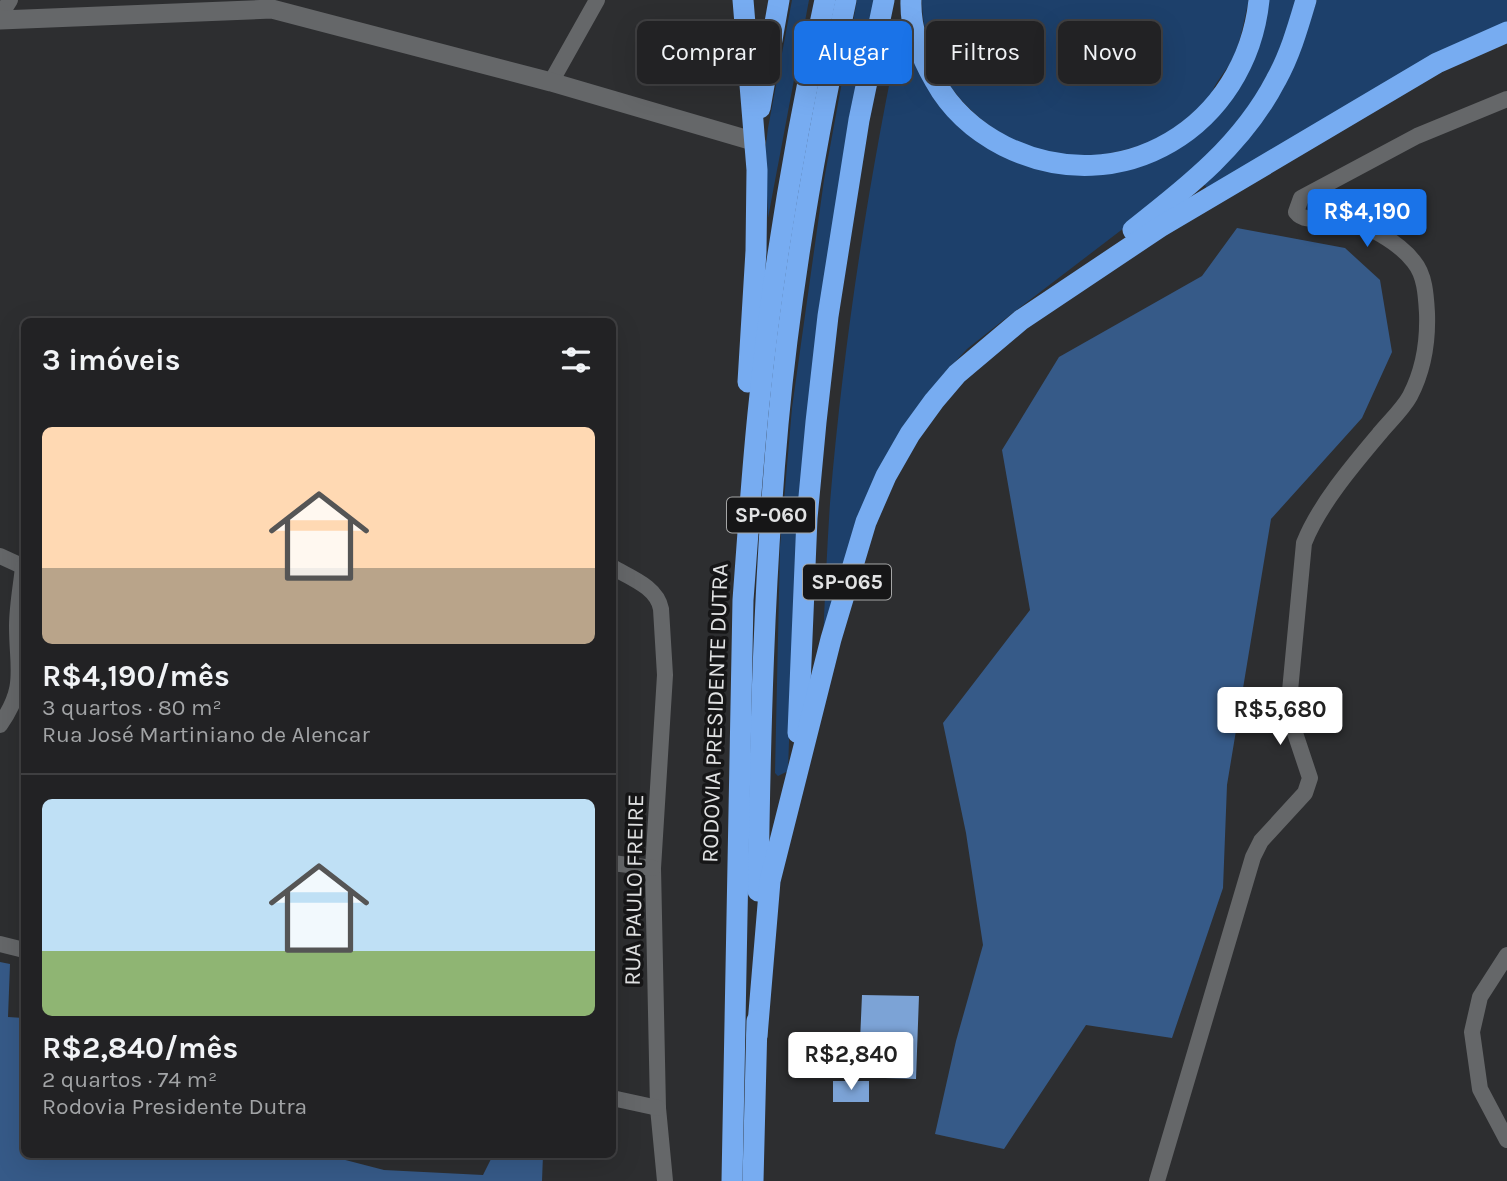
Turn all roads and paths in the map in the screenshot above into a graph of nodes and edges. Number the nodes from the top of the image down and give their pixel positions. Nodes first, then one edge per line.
1 (10, 0) edge
2 (597, 0) edge
3 (743, 0) edge
4 (779, 0) edge
5 (825, 0) edge
6 (846, 0) edge
7 (884, 0) edge
8 (911, 0) edge
9 (1259, 0) edge
10 (1306, 0) edge
11 (0, 18) edge
12 (1507, 32) edge
13 (551, 82) junction
14 (1507, 99) edge
15 (756, 142) junction
16 (1054, 297) junction
17 (0, 556) edge
18 (21, 565) edge
19 (616, 569) edge
20 (21, 590) edge
21 (743, 600) junction
22 (0, 725) edge
23 (796, 777) junction
24 (616, 863) edge
25 (653, 868) junction
26 (0, 944) edge
27 (21, 949) edge
28 (1507, 955) edge
29 (757, 1036) junction
30 (616, 1099) edge
31 (658, 1108) junction
32 (1507, 1140) edge
33 (754, 1176) edge
34 (665, 1181) edge
35 (732, 1181) edge
36 (1157, 1181) edge

1 - 11 street
2 - 13 street
3 - 15 highway, SP-060
4 - 15 highway
5 - 21 highway, RODOVIA PRESIDENTE DUTRA / SP-060
6 - 29 highway, RODOVIA PRESIDENTE DUTRA / SP-060
7 - 23 highway
8 - 9 highway
10 - 16 highway, SP-065
11 - 13 street
12 - 16 highway, SP-065
13 - 15 street
14 - 36 street
15 - 21 highway, SP-060
16 - 23 highway, SP-065
17 - 18 street
19 - 25 street, RUA PAULO FREIRE
20 - 22 street
21 - 35 highway, RODOVIA PRESIDENTE DUTRA / SP-060
23 - 29 highway
24 - 25 street
25 - 31 street, RUA PAULO FREIRE
26 - 27 street
28 - 32 street
29 - 33 highway, RODOVIA PRESIDENTE DUTRA / SP-060
30 - 31 street
31 - 34 street, RUA PAULO FREIRE

